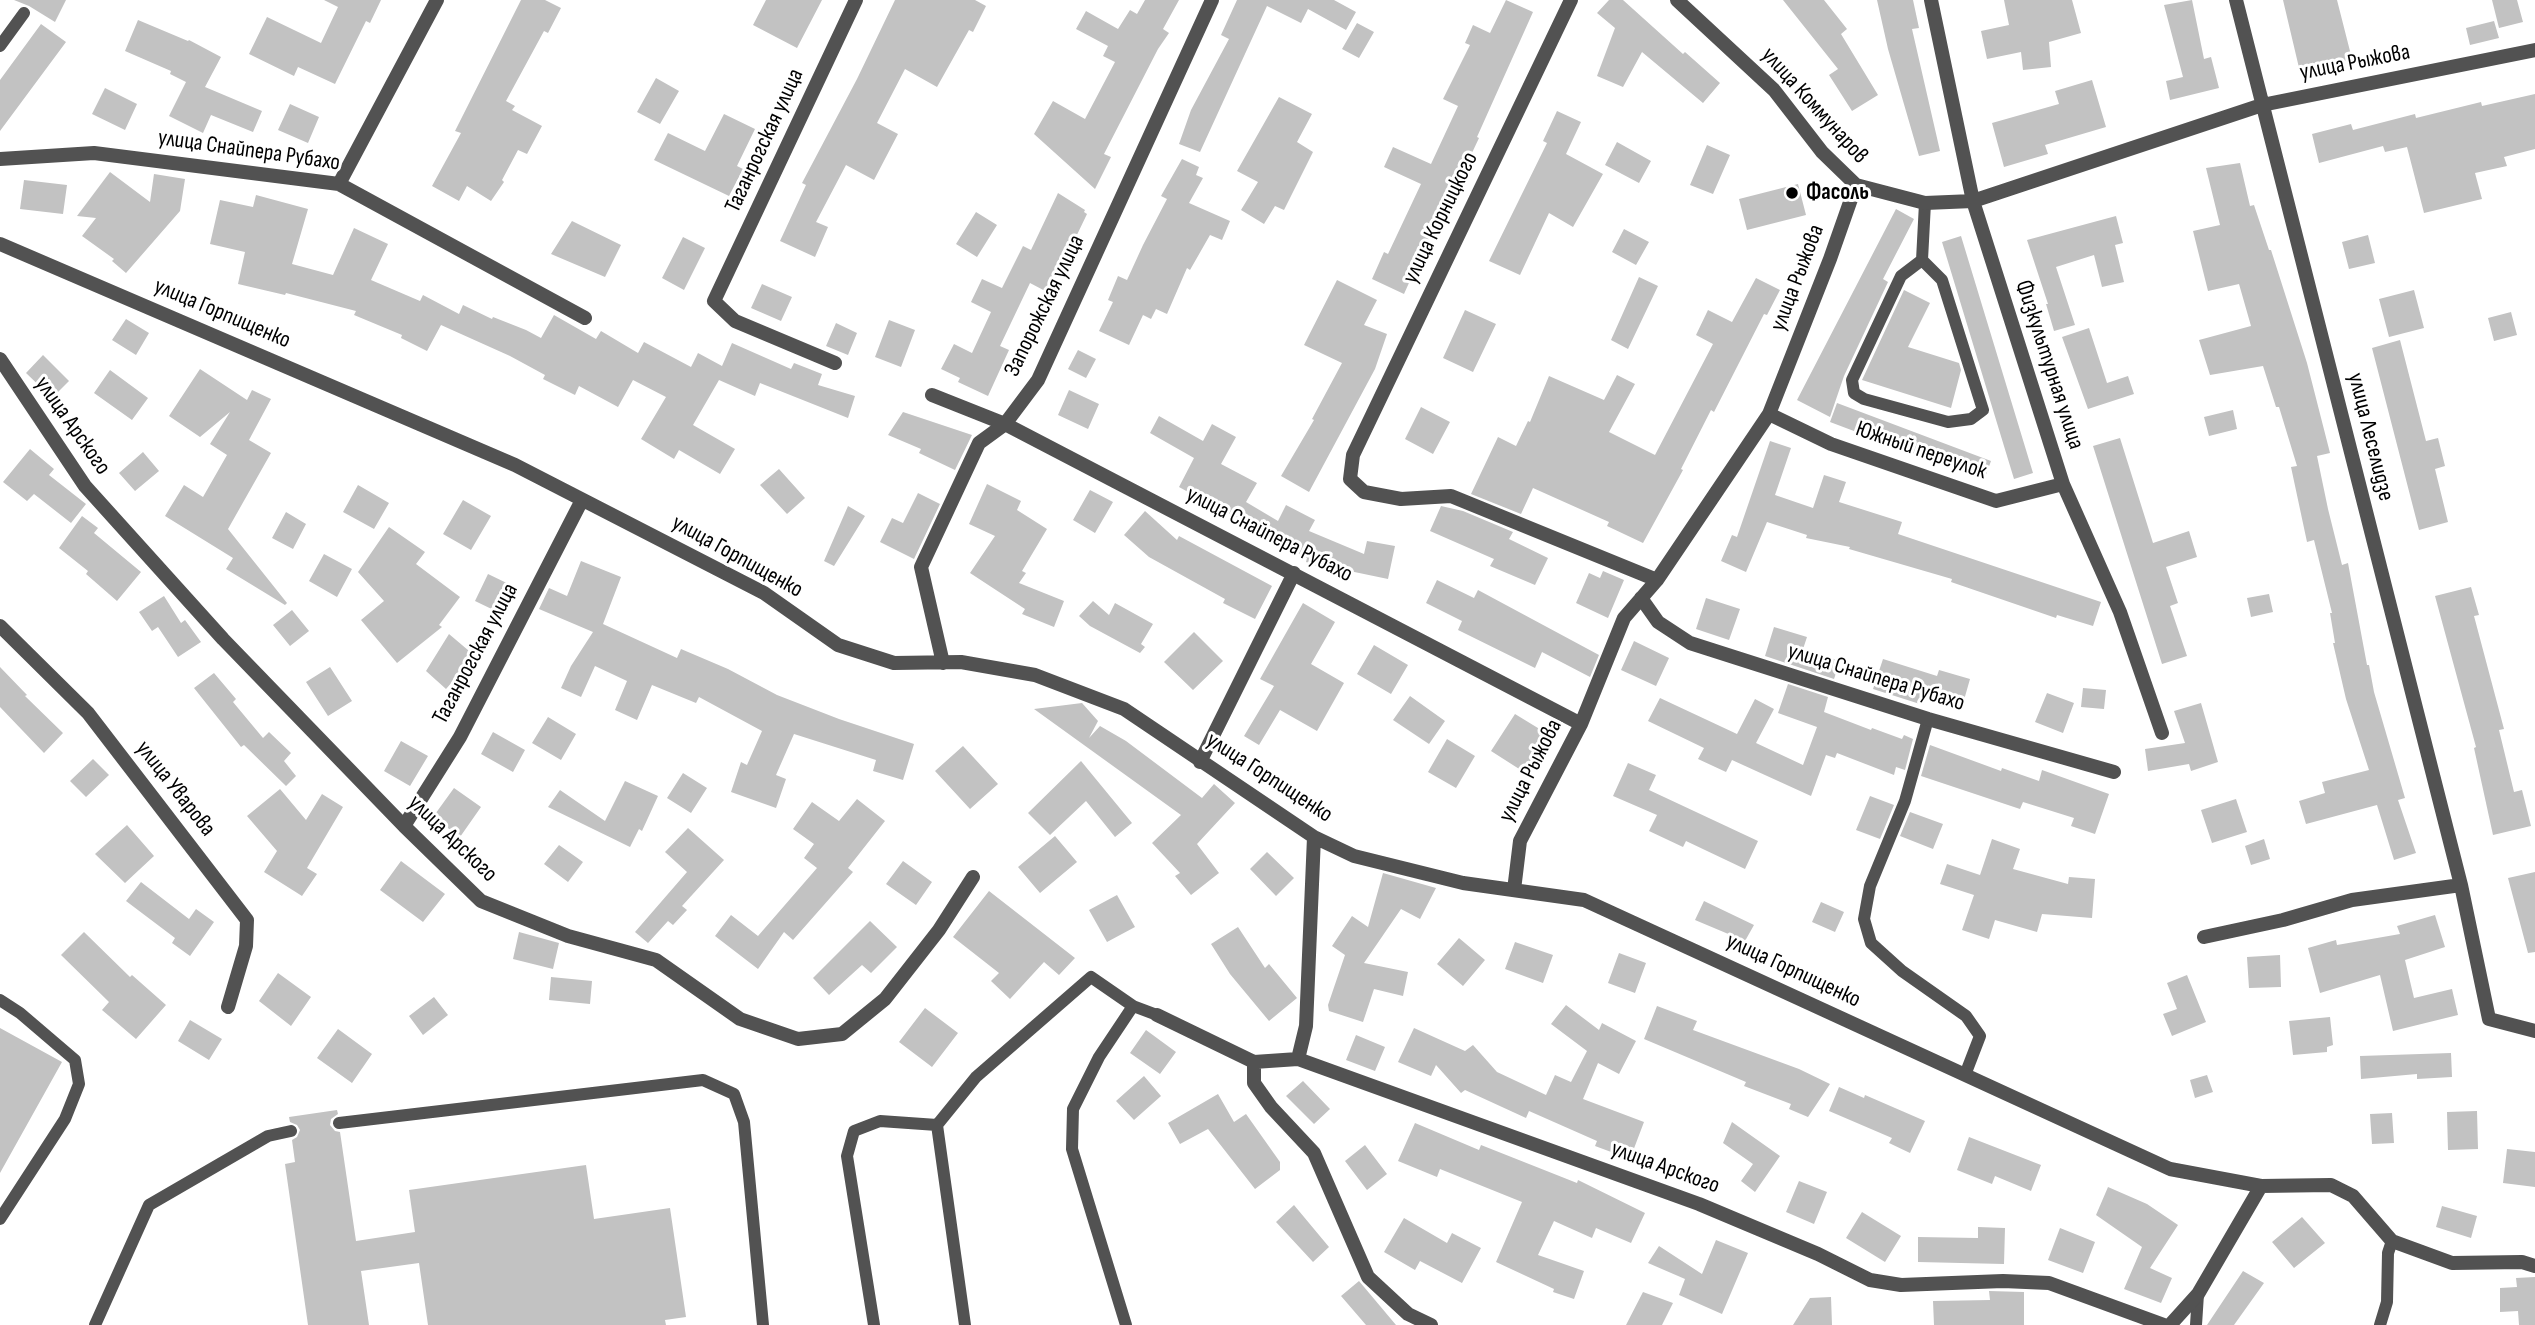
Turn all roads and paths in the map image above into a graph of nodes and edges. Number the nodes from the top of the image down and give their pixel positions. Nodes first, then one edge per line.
1 (437, 0) edge
2 (856, 0) edge
3 (1212, 0) edge
4 (1571, 0) edge
5 (1677, 0) edge
6 (1931, 0) edge
7 (2236, 0) edge
8 (24, 13) dead end
9 (0, 46) edge
10 (2535, 50) edge
11 (2262, 105) junction
12 (0, 159) edge
13 (339, 184) junction
14 (1856, 186) junction
15 (1973, 201) junction
16 (1925, 203) junction
17 (0, 244) edge
18 (1922, 260) junction
19 (585, 318) dead end
20 (0, 359) edge
21 (835, 363) dead end
22 (932, 395) dead end
23 (1769, 414) junction
24 (1005, 424) junction
25 (2063, 484) junction
26 (582, 500) junction
27 (1294, 573) junction
28 (1657, 580) junction
29 (1642, 598) junction
30 (0, 626) edge
31 (943, 663) junction
32 (1928, 719) junction
33 (1581, 724) junction
34 (2162, 733) dead end
35 (1200, 762) junction
36 (2114, 772) dead end
37 (404, 826) junction
38 (1314, 837) junction
39 (973, 877) dead end
40 (2461, 884) junction
41 (1514, 890) junction
42 (2204, 937) dead end
43 (0, 1000) edge
44 (1133, 1006) junction
45 (228, 1007) dead end
46 (1157, 1015) joint
47 (2535, 1031) edge
48 (1298, 1059) junction
49 (1254, 1062) junction
50 (1965, 1075) junction
51 (339, 1123) dead end
52 (937, 1125) junction
53 (291, 1131) dead end
54 (2261, 1186) junction
55 (0, 1219) edge
56 (2392, 1241) junction
57 (2535, 1266) edge
58 (2198, 1294) junction
59 (95, 1325) edge
60 (763, 1325) edge
61 (874, 1325) edge
62 (965, 1325) edge
63 (1126, 1325) edge
64 (1431, 1325) edge
65 (2164, 1325) edge
66 (2170, 1325) edge
67 (2196, 1325) edge
68 (2380, 1325) edge

1 - 13 street
2 - 21 street, Таганрогская улица
3 - 24 street, Запорожская улица
4 - 28 street, улица Корницкого
5 - 14 street, улица Коммунаров
6 - 15 street, Физкультурная улица
7 - 11 street, улица Леселидзе
8 - 9 lane
10 - 11 street, улица Рыжова
11 - 15 street, улица Рыжова
11 - 40 street, улица Леселидзе
12 - 13 street, улица Снайпера Рубахо
13 - 19 street, улица Снайпера Рубахо
14 - 16 street, улица Рыжова
14 - 23 street, улица Рыжова
15 - 16 street, улица Рыжова
15 - 25 street, Физкультурная улица
16 - 18 lane
17 - 26 street, улица Горпищенко
18 - 18 lane
20 - 37 street, улица Арского
22 - 24 street, улица Снайпера Рубахо
23 - 25 street, Южный переулок
23 - 28 street, улица Рыжова
24 - 27 street, улица Снайпера Рубахо
24 - 31 street, Запорожская улица
25 - 34 street, Физкультурная улица
26 - 31 street, улица Горпищенко
26 - 37 street, Таганрогская улица
27 - 33 street, улица Снайпера Рубахо
27 - 35 street
28 - 29 street, улица Рыжова
29 - 32 street, улица Снайпера Рубахо
29 - 33 street, улица Рыжова
30 - 45 street, улица Уварова
31 - 35 street, улица Горпищенко
32 - 36 street, улица Снайпера Рубахо
32 - 50 lane
33 - 41 street, улица Рыжова
35 - 38 street, улица Горпищенко
37 - 39 street, улица Арского
38 - 41 street, улица Горпищенко
38 - 48 street
40 - 42 street
40 - 47 street, улица Леселидзе
41 - 50 street, улица Горпищенко
43 - 55 lane
44 - 46 lane
44 - 52 lane
44 - 63 lane
46 - 49 street, улица Арского
48 - 49 street, улица Арского
48 - 65 street, улица Арского
49 - 64 street
50 - 54 street, улица Горпищенко
51 - 60 lane
52 - 61 lane
52 - 62 lane
53 - 59 lane
54 - 56 street, улица Горпищенко
54 - 58 street
56 - 57 street, улица Горпищенко
56 - 68 lane
58 - 66 street
58 - 67 lane

